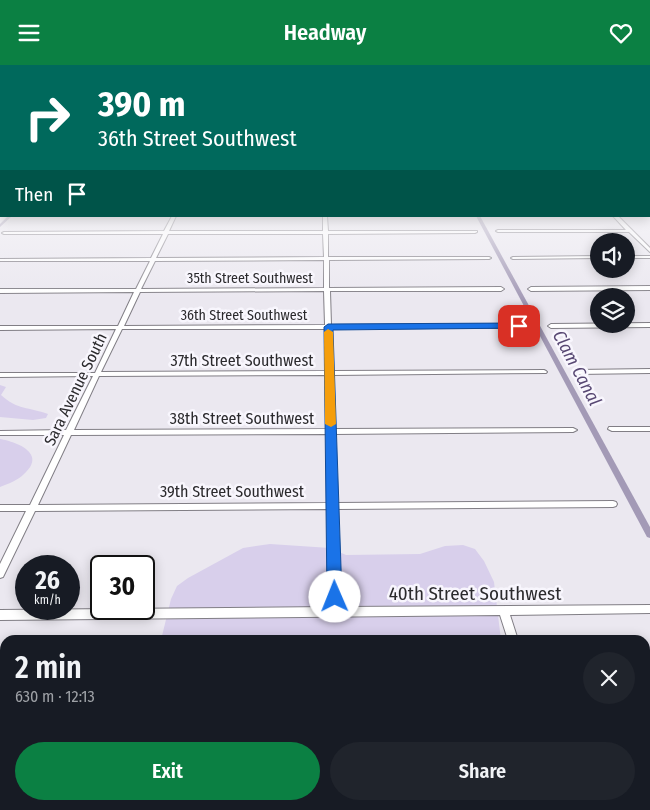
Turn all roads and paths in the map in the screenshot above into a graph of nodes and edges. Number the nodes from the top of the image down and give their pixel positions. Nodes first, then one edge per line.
1 (168, 230) edge
2 (475, 231) dead end
3 (498, 231) dead end
4 (629, 231) joint
5 (326, 232) junction
6 (4, 233) dead end
7 (167, 233) junction
8 (650, 251) edge
9 (490, 257) dead end
10 (590, 257) edge
11 (635, 257) edge
12 (650, 257) edge
13 (326, 258) junction
14 (513, 258) dead end
15 (154, 259) junction
16 (0, 260) edge
17 (650, 288) edge
18 (327, 289) junction
19 (501, 289) dead end
20 (531, 289) dead end
21 (139, 290) junction
22 (0, 291) edge
23 (650, 325) edge
24 (519, 326) dead end
25 (551, 326) dead end
26 (328, 327) junction
27 (120, 328) junction
28 (0, 329) edge
29 (650, 371) edge
30 (544, 372) dead end
31 (577, 372) dead end
32 (329, 373) junction
33 (98, 374) junction
34 (0, 375) edge
35 (573, 429) dead end
36 (612, 429) dead end
37 (650, 429) edge
38 (331, 431) junction
39 (69, 432) junction
40 (0, 433) edge
41 (613, 504) dead end
42 (333, 506) junction
43 (32, 507) junction
44 (0, 508) edge
45 (0, 574) edge
46 (650, 609) edge
47 (504, 610) junction
48 (335, 612) junction
49 (0, 615) edge
50 (511, 635) edge

1 - 7 street, Sara Avenue South
2 - 5 street
3 - 4 street
4 - 8 street
5 - 7 street
5 - 13 street
6 - 7 street
7 - 15 street, Sara Avenue South
9 - 13 street
10 - 14 street
11 - 12 street
13 - 15 street
13 - 18 street
15 - 16 street
15 - 21 street, Sara Avenue South
17 - 20 street
18 - 19 street, 35th Street Southwest
18 - 21 street, 35th Street Southwest
18 - 26 street
21 - 22 street, 35th Street Southwest
21 - 27 street, Sara Avenue South
23 - 25 street
24 - 26 street, 36th Street Southwest
26 - 27 street, 36th Street Southwest
26 - 32 street
27 - 28 street, 36th Street Southwest
27 - 33 street, Sara Avenue South
29 - 31 street
30 - 32 street, 37th Street Southwest
32 - 33 street, 37th Street Southwest
32 - 38 street
33 - 34 street, 37th Street Southwest
33 - 39 street, Sara Avenue South
35 - 38 street, 38th Street Southwest
36 - 37 street
38 - 39 street, 38th Street Southwest
38 - 42 street
39 - 40 street, 38th Street Southwest
39 - 43 street, Sara Avenue South
41 - 42 street, 39th Street Southwest
42 - 43 street, 39th Street Southwest
42 - 48 street
43 - 44 street, 39th Street Southwest
43 - 45 street, Sara Avenue South
46 - 47 street, 40th Street Southwest
47 - 48 street, 40th Street Southwest
47 - 50 street
48 - 49 street, 40th Street Southwest

